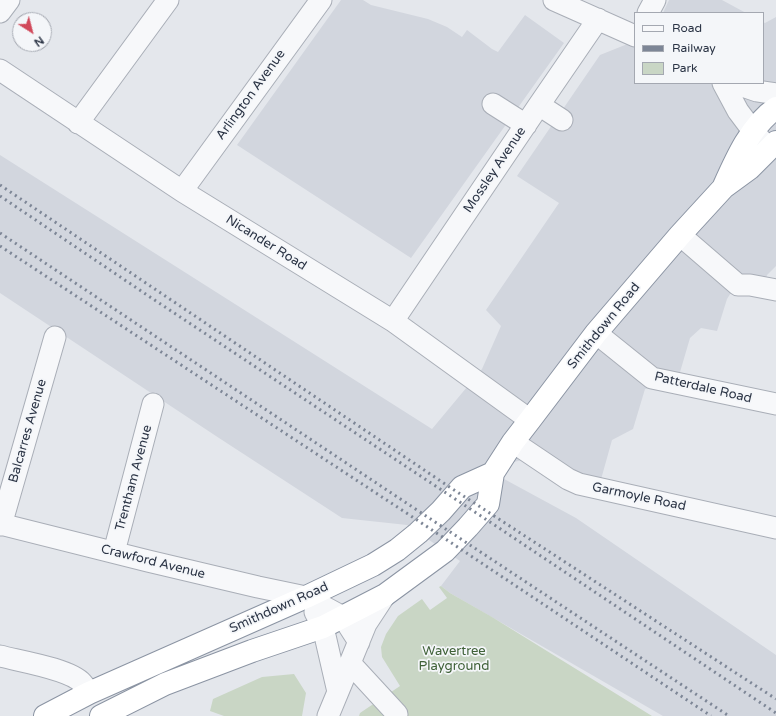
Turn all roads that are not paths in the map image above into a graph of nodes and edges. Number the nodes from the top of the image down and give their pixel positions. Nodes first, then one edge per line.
1 (9, 0) edge
2 (168, 0) edge
3 (321, 0) edge
4 (554, 0) edge
5 (655, 0) edge
6 (0, 12) edge
7 (649, 12) edge
8 (598, 19) junction
9 (634, 36) edge
10 (0, 70) edge
11 (724, 84) edge
12 (737, 84) edge
13 (776, 94) edge
14 (493, 104) dead end
15 (539, 105) junction
16 (776, 108) edge
17 (562, 120) dead end
18 (78, 123) junction
19 (526, 125) junction
20 (753, 131) junction
21 (772, 146) edge
22 (724, 187) junction
23 (182, 191) junction
24 (680, 235) junction
25 (776, 290) edge
26 (393, 321) junction
27 (596, 333) junction
28 (55, 336) dead end
29 (153, 404) dead end
30 (776, 404) edge
31 (530, 420) junction
32 (513, 442) junction
33 (493, 473) junction
34 (1, 525) edge
35 (776, 528) edge
36 (114, 552) junction
37 (385, 595) junction
38 (306, 597) junction
39 (343, 616) junction
40 (323, 627) junction
41 (358, 642) junction
42 (0, 656) edge
43 (350, 663) junction
44 (338, 692) junction
45 (89, 693) junction
46 (398, 714) dead end
47 (45, 716) edge
48 (101, 716) edge
49 (328, 716) edge

1 - 6 street
2 - 18 street
3 - 23 street, Arlington Avenue
4 - 8 street
5 - 7 street
8 - 9 street
8 - 15 street, Mossley Avenue
10 - 18 street, Nicander Road
11 - 20 street
12 - 13 street
14 - 19 street
15 - 17 street
15 - 19 street, Mossley Avenue
16 - 20 highway, Smithdown Road
18 - 23 street, Nicander Road
19 - 26 street, Mossley Avenue
20 - 21 street
20 - 22 highway, Smithdown Road
21 - 22 highway, Smithdown Road
22 - 24 highway, Smithdown Road
23 - 26 street, Nicander Road
24 - 25 street
24 - 27 highway, Smithdown Road
26 - 31 street, Nicander Road
27 - 30 street, Patterdale Road
27 - 31 highway, Smithdown Road
28 - 34 street, Balcarres Avenue
29 - 36 street, Trentham Avenue
31 - 32 highway, Smithdown Road
32 - 33 highway, Smithdown Road
32 - 35 street, Garmoyle Road
33 - 37 highway, Smithdown Road
33 - 38 highway, Smithdown Road
34 - 36 street, Crawford Avenue
36 - 38 street, Crawford Avenue
37 - 39 highway, Smithdown Road
37 - 41 street
38 - 39 street, Crawford Avenue
38 - 40 street
38 - 45 highway, Smithdown Road
39 - 40 highway, Smithdown Road
39 - 41 street
40 - 44 street
40 - 48 highway, Smithdown Road
41 - 43 street
42 - 45 street
43 - 44 street
43 - 46 street
44 - 49 street
45 - 47 highway, Smithdown Road

